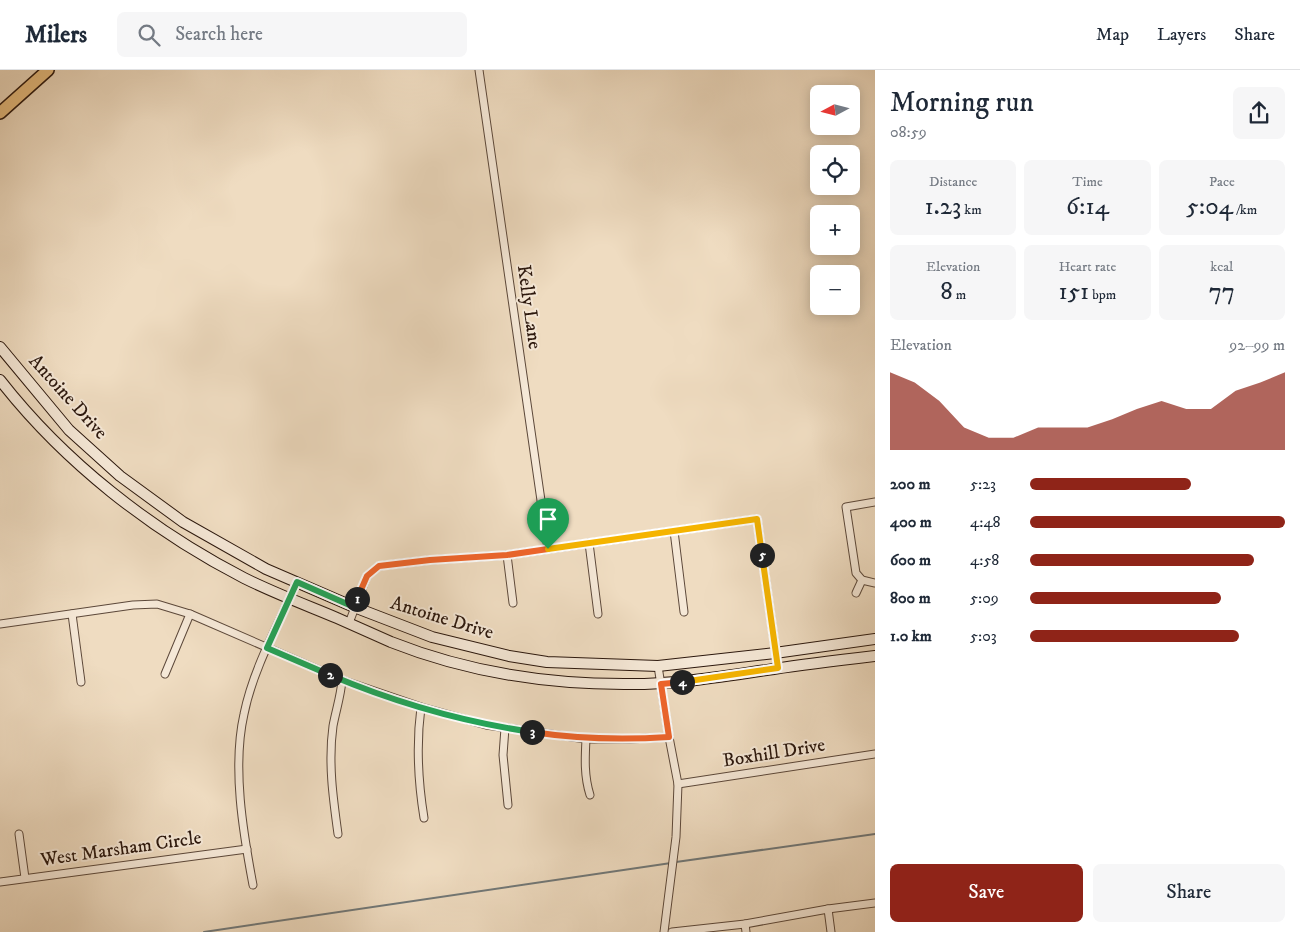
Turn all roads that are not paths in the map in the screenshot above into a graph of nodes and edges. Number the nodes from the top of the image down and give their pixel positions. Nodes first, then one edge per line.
1 (48, 70) edge
2 (479, 70) edge
3 (0, 113) edge
4 (0, 347) edge
5 (0, 380) edge
6 (875, 502) edge
7 (674, 531) junction
8 (589, 543) junction
9 (548, 549) junction
10 (507, 555) junction
11 (862, 580) junction
12 (297, 582) junction
13 (875, 583) edge
14 (856, 593) dead end
15 (290, 598) junction
16 (513, 603) dead end
17 (354, 607) junction
18 (684, 612) dead end
19 (72, 614) junction
20 (190, 614) junction
21 (598, 614) dead end
22 (349, 623) junction
23 (0, 624) edge
24 (875, 639) edge
25 (267, 648) junction
26 (775, 653) junction
27 (509, 656) junction
28 (875, 656) edge
29 (658, 666) junction
30 (778, 668) junction
31 (505, 673) junction
32 (165, 674) dead end
33 (342, 680) junction
34 (81, 682) dead end
35 (661, 684) junction
36 (421, 707) junction
37 (505, 728) junction
38 (669, 737) junction
39 (586, 739) junction
40 (875, 754) edge
41 (678, 784) junction
42 (590, 795) dead end
43 (508, 805) dead end
44 (424, 818) dead end
45 (19, 834) dead end
46 (338, 834) dead end
47 (247, 849) junction
48 (25, 878) junction
49 (0, 882) edge
50 (253, 885) dead end
51 (875, 903) edge
52 (828, 909) junction
53 (745, 924) junction
54 (664, 932) edge
55 (672, 932) edge
56 (746, 932) edge
57 (831, 932) edge

1 - 3 main road
2 - 9 street, Kelly Lane
4 - 12 main road, Antoine Drive
5 - 15 main road, Antoine Drive
6 - 11 street
7 - 8 street
7 - 18 street
7 - 26 street
8 - 9 street
8 - 21 street
9 - 10 street
10 - 16 street
10 - 17 street
11 - 13 street
11 - 14 street
12 - 15 street
12 - 17 main road, Antoine Drive
15 - 22 main road, Antoine Drive
15 - 25 street
17 - 22 street
17 - 27 main road, Antoine Drive
19 - 20 street
19 - 23 street
19 - 34 street
20 - 25 street
20 - 32 street
22 - 31 main road, Antoine Drive
24 - 26 main road, Antoine Drive
25 - 33 street
25 - 47 street
26 - 29 main road, Antoine Drive
26 - 30 street
27 - 29 main road, Antoine Drive
27 - 31 main road
28 - 30 main road, Antoine Drive
29 - 35 street
30 - 35 main road, Antoine Drive
31 - 35 main road, Antoine Drive
33 - 36 street
33 - 46 street
35 - 38 street
36 - 37 street
36 - 44 street
37 - 39 street
37 - 43 street
38 - 39 street
38 - 41 street
39 - 42 street
40 - 41 street, Boxhill Drive
41 - 54 street
45 - 48 street
47 - 48 street, West Marsham Circle
47 - 50 street
48 - 49 street, West Marsham Circle
51 - 52 street
52 - 53 street
52 - 57 street
53 - 55 street
53 - 56 street

